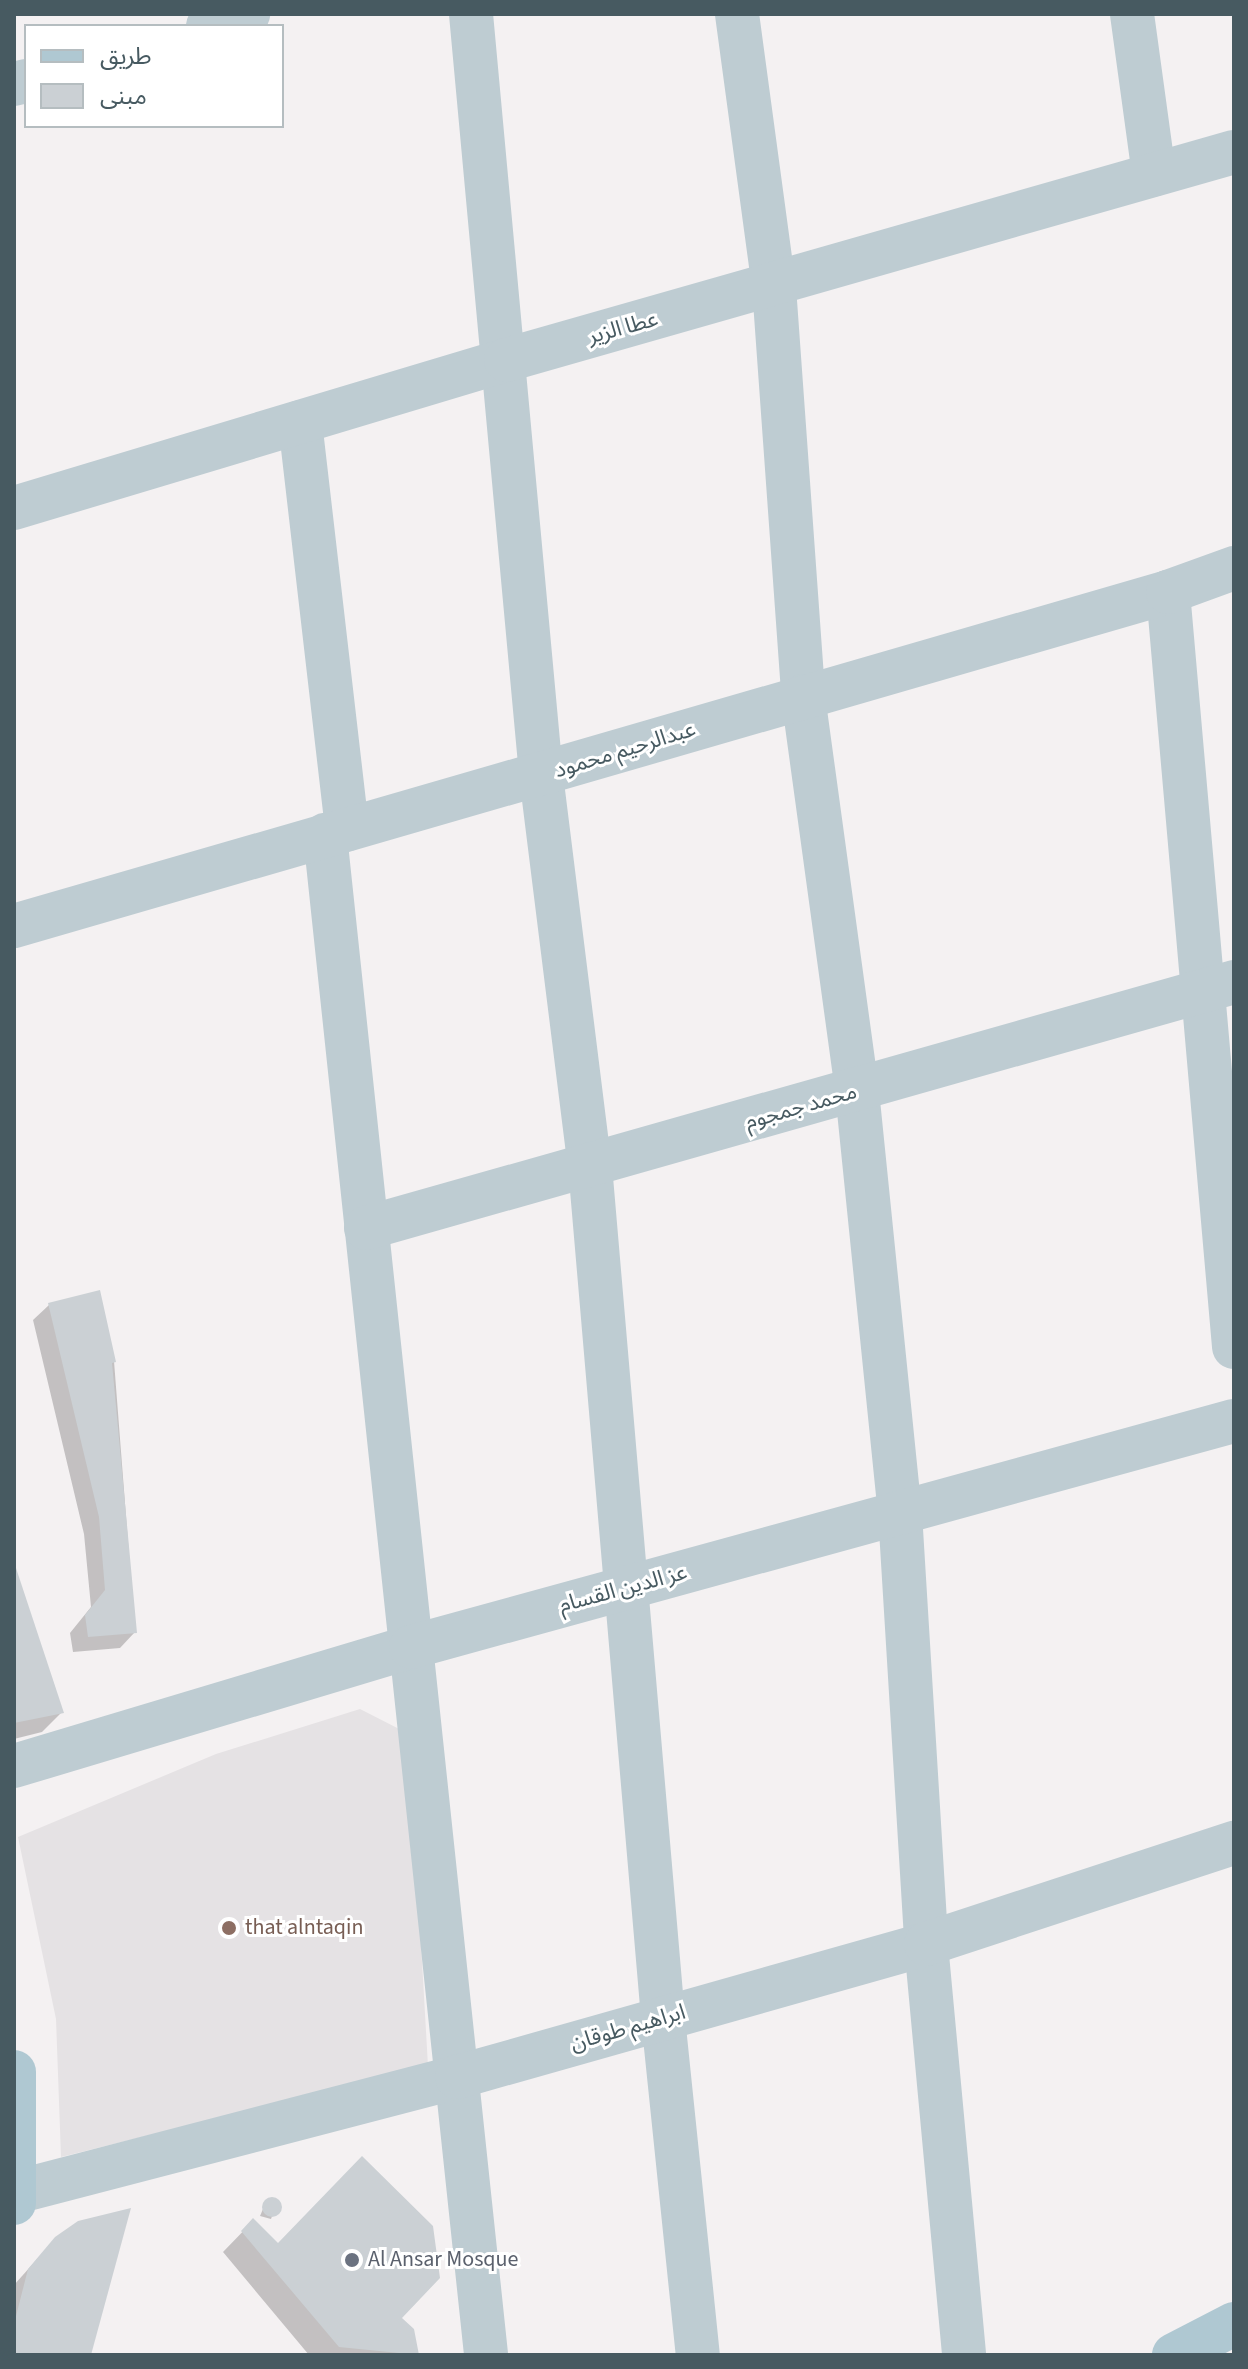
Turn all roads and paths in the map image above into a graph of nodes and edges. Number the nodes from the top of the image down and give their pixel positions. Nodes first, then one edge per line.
1 (248, 14) edge
2 (471, 14) edge
3 (737, 14) edge
4 (1132, 14) edge
5 (215, 24) edge
6 (1234, 152) edge
7 (1154, 174) junction
8 (774, 287) junction
9 (506, 360) junction
10 (300, 422) junction
11 (14, 508) edge
12 (1234, 568) edge
13 (1168, 592) junction
14 (803, 696) junction
15 (541, 775) junction
16 (336, 832) junction
17 (14, 926) edge
18 (1217, 987) edge
19 (857, 1091) junction
20 (590, 1166) junction
21 (366, 1228) junction
22 (1234, 1347) edge
23 (1234, 1421) edge
24 (900, 1513) junction
25 (628, 1587) junction
26 (411, 1647) junction
27 (14, 1766) edge
28 (1234, 1843) edge
29 (926, 1944) junction
30 (663, 2018) junction
31 (14, 2072) edge
32 (457, 2077) junction
33 (15, 2197) edge
34 (1234, 2324) edge
35 (486, 2355) edge
36 (698, 2355) edge
37 (964, 2355) edge
38 (1174, 2355) edge

1 - 5 street
2 - 9 street
3 - 8 street
4 - 7 street
6 - 7 street, عطا الزير
7 - 8 street, عطا الزير
8 - 9 street, عطا الزير
8 - 14 street
9 - 10 street, عطا الزير
9 - 15 street
10 - 11 street, عطا الزير
10 - 16 street
12 - 13 street, عبدالرحيم محمود
13 - 14 street, عبدالرحيم محمود
13 - 18 street
14 - 15 street, عبدالرحيم محمود
14 - 19 street
15 - 16 street, عبدالرحيم محمود
15 - 20 street
16 - 17 street, عبدالرحيم محمود
16 - 21 street
18 - 19 street, محمد جمجوم
18 - 22 street
19 - 20 street, محمد جمجوم
19 - 24 street
20 - 21 street, محمد جمجوم
20 - 25 street
21 - 26 street
23 - 24 street, عز الدين القسام
24 - 25 street, عز الدين القسام
24 - 29 street
25 - 26 street, عز الدين القسام
25 - 30 street
26 - 27 street, عز الدين القسام
26 - 32 street
28 - 29 street, ابراهيم طوقان
29 - 30 street, ابراهيم طوقان
29 - 37 street
30 - 32 street, ابراهيم طوقان
30 - 36 street
31 - 33 main road
32 - 33 street, ابراهيم طوقان
32 - 35 street
34 - 38 main road

